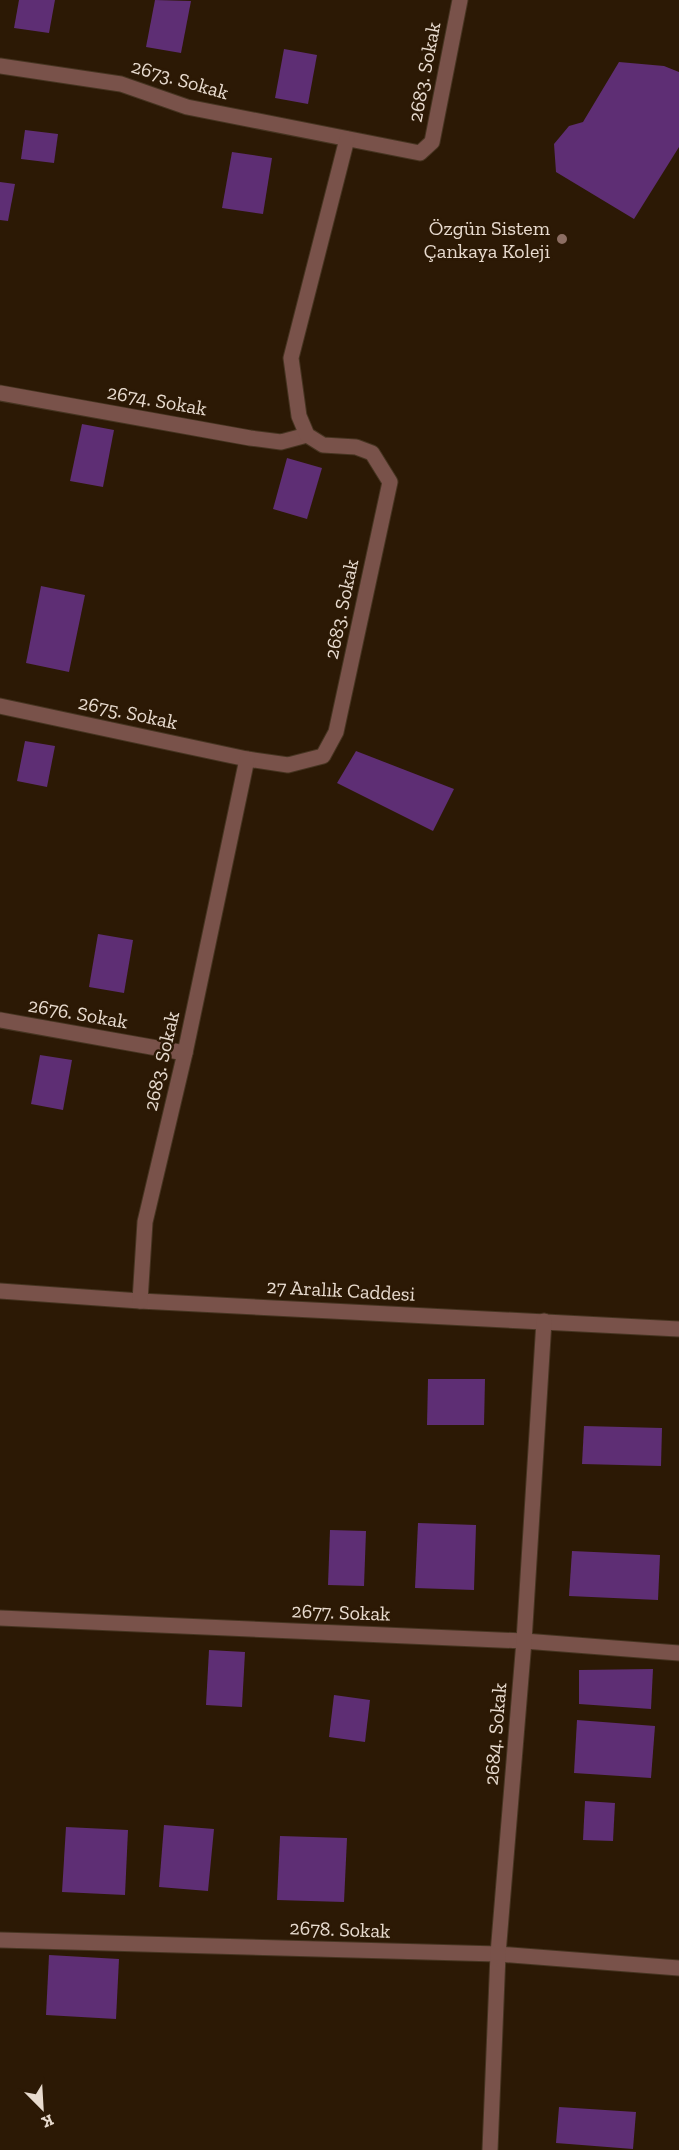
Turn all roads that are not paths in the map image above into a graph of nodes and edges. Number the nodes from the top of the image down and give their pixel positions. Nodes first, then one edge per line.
1 (460, 0) edge
2 (0, 66) edge
3 (347, 139) junction
4 (0, 393) edge
5 (307, 435) junction
6 (0, 706) edge
7 (247, 759) junction
8 (0, 1020) edge
9 (185, 1053) junction
10 (0, 1291) edge
11 (140, 1300) junction
12 (544, 1321) junction
13 (679, 1329) edge
14 (0, 1618) edge
15 (524, 1641) junction
16 (679, 1653) edge
17 (0, 1940) edge
18 (498, 1954) junction
19 (679, 1968) edge
20 (490, 2150) edge

1 - 3 street, 2683. Sokak
2 - 3 street, 2673. Sokak
3 - 5 street
4 - 5 street, 2674. Sokak
5 - 7 street, 2683. Sokak
6 - 7 street, 2675. Sokak
7 - 9 street, 2683. Sokak
8 - 9 street, 2676. Sokak
9 - 11 street, 2683. Sokak
10 - 11 street, 27 Aralık Caddesi
11 - 12 street, 27 Aralık Caddesi
12 - 13 street, 27 Aralık Caddesi
12 - 15 street, 2684. Sokak
14 - 15 street, 2677. Sokak
15 - 16 street, 2677. Sokak
15 - 18 street, 2684. Sokak
17 - 18 street, 2678. Sokak
18 - 19 street, 2678. Sokak
18 - 20 street, 2684. Sokak

